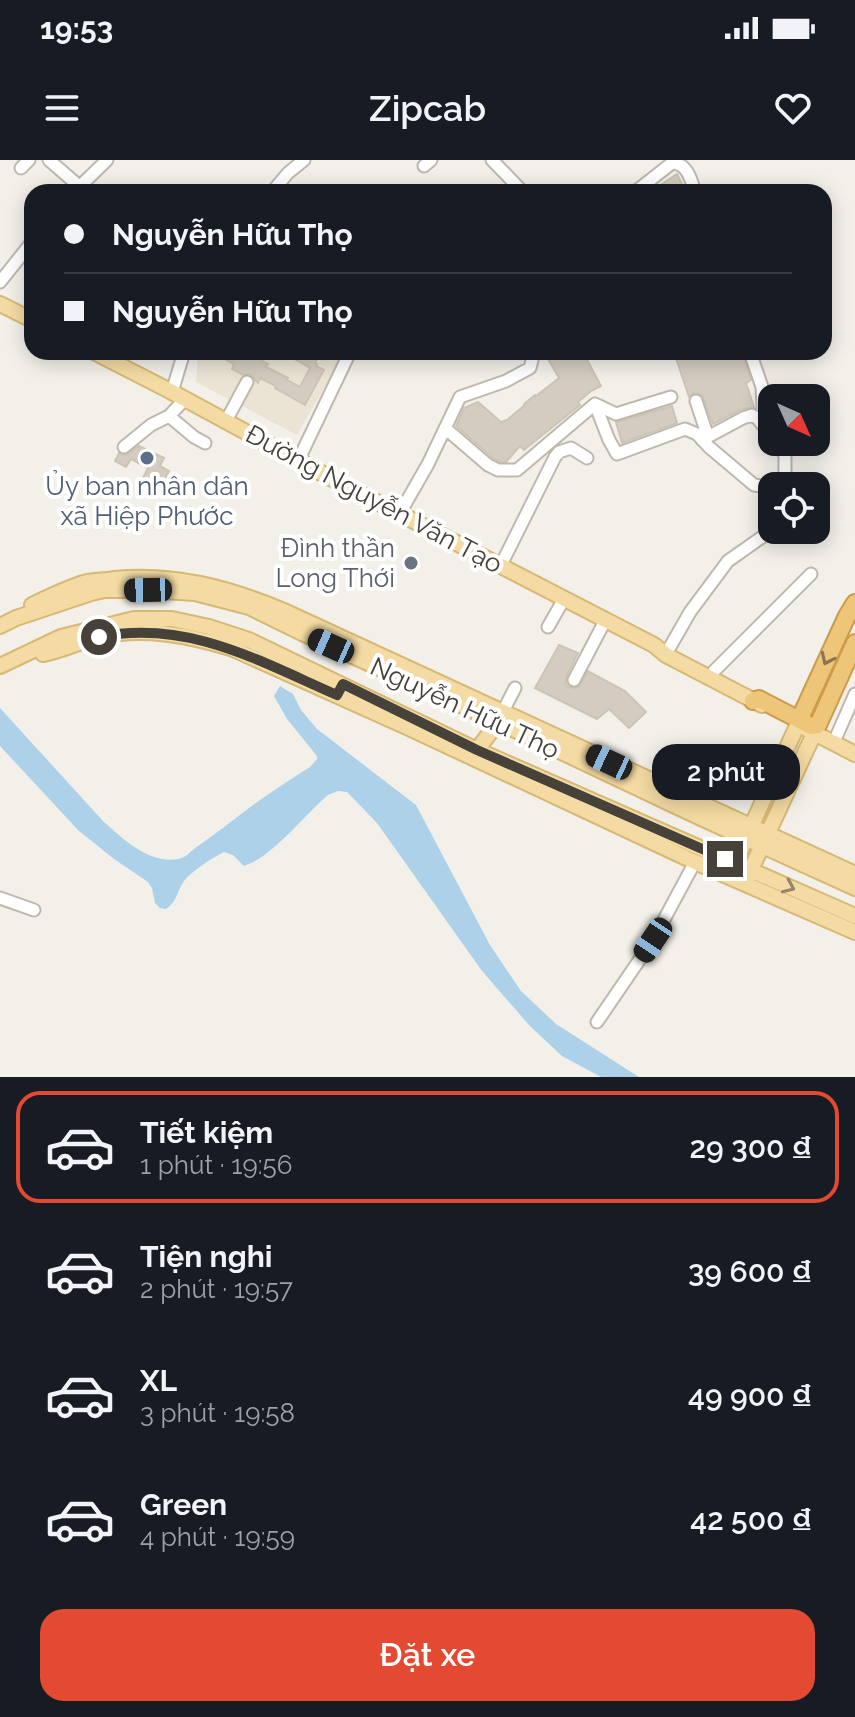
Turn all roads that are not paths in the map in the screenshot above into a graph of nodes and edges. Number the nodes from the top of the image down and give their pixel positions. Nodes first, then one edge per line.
1 (49, 160) edge
2 (107, 160) edge
3 (304, 160) edge
4 (492, 160) edge
5 (72, 184) edge
6 (82, 184) edge
7 (279, 184) edge
8 (515, 184) edge
9 (645, 184) edge
10 (691, 184) edge
11 (24, 252) edge
12 (0, 282) edge
13 (0, 304) edge
14 (24, 313) edge
15 (110, 360) edge
16 (183, 360) edge
17 (346, 360) edge
18 (532, 360) edge
19 (753, 360) edge
20 (247, 382) dead end
21 (761, 384) edge
22 (179, 395) junction
23 (671, 397) dead end
24 (696, 401) dead end
25 (595, 404) junction
26 (169, 416) junction
27 (758, 419) edge
28 (226, 421) junction
29 (445, 428) junction
30 (705, 438) junction
31 (205, 443) dead end
32 (124, 447) dead end
33 (785, 456) edge
34 (587, 458) dead end
35 (298, 461) junction
36 (400, 513) junction
37 (758, 540) edge
38 (501, 565) junction
39 (811, 574) dead end
40 (564, 599) junction
41 (855, 603) edge
42 (606, 619) junction
43 (0, 626) edge
44 (548, 627) dead end
45 (855, 643) edge
46 (662, 646) junction
47 (0, 666) edge
48 (714, 671) junction
49 (574, 680) dead end
50 (515, 688) dead end
51 (340, 690) junction
52 (855, 694) edge
53 (753, 701) joint
54 (500, 717) junction
55 (799, 720) junction
56 (816, 729) junction
57 (837, 735) junction
58 (855, 744) edge
59 (477, 750) junction
60 (855, 754) edge
61 (583, 803) junction
62 (748, 833) junction
63 (764, 840) junction
64 (695, 862) junction
65 (732, 870) junction
66 (855, 874) edge
67 (748, 877) junction
68 (855, 888) edge
69 (0, 898) edge
70 (34, 910) dead end
71 (855, 916) edge
72 (855, 932) edge
73 (597, 1022) dead end

1 - 5 street
2 - 6 street
3 - 7 street
4 - 8 street
9 - 10 street
11 - 12 street
13 - 14 main road
15 - 22 main road, Đường Nguyễn Văn Tạo
16 - 22 street
17 - 35 street
18 - 29 street
19 - 21 street
20 - 28 street
22 - 26 street
22 - 28 main road, Đường Nguyễn Văn Tạo
23 - 25 street
24 - 30 street
25 - 29 street
25 - 30 street
26 - 31 street
26 - 32 street
27 - 30 street
28 - 35 main road, Đường Nguyễn Văn Tạo
29 - 36 street
30 - 33 street
34 - 38 street
35 - 36 main road, Đường Nguyễn Văn Tạo
36 - 38 main road, Đường Nguyễn Văn Tạo
37 - 46 street
38 - 40 main road, Đường Nguyễn Văn Tạo
39 - 48 street
40 - 42 main road, Đường Nguyễn Văn Tạo
40 - 44 street
41 -> 55 highway
42 - 46 main road, Đường Nguyễn Văn Tạo
42 - 49 street
43 - 54 main road, Nguyễn Hữu Thọ
45 - 56 highway
46 - 48 main road, Đường Nguyễn Văn Tạo
46 - 53 main road, Đường Nguyễn Văn Tạo
47 - 51 main road, Nguyễn Hữu Thọ
48 - 55 main road, Đường Nguyễn Văn Tạo
50 - 54 street
51 - 59 main road, Nguyễn Hữu Thọ
51 - 61 main road, Nguyễn Hữu Thọ
52 - 57 street
53 - 55 highway
54 - 59 main road
54 - 62 main road, Nguyễn Hữu Thọ
55 - 56 highway
55 - 62 main road
56 - 57 main road
56 - 60 main road
56 - 63 main road
57 - 58 main road
59 - 61 main road, Nguyễn Hữu Thọ
61 - 64 main road, Nguyễn Hữu Thọ
61 - 65 main road, Nguyễn Hữu Thọ
62 - 63 main road, Nguyễn Hữu Thọ
62 - 65 main road
63 - 66 main road, Nguyễn Hữu Thọ
63 - 67 main road
63 - 68 main road, Nguyễn Hữu Thọ
64 - 65 main road, Nguyễn Hữu Thọ
64 - 73 street
65 - 67 main road, Nguyễn Hữu Thọ
67 -> 71 main road, Nguyễn Hữu Thọ
67 - 72 main road, Nguyễn Hữu Thọ
69 - 70 street

